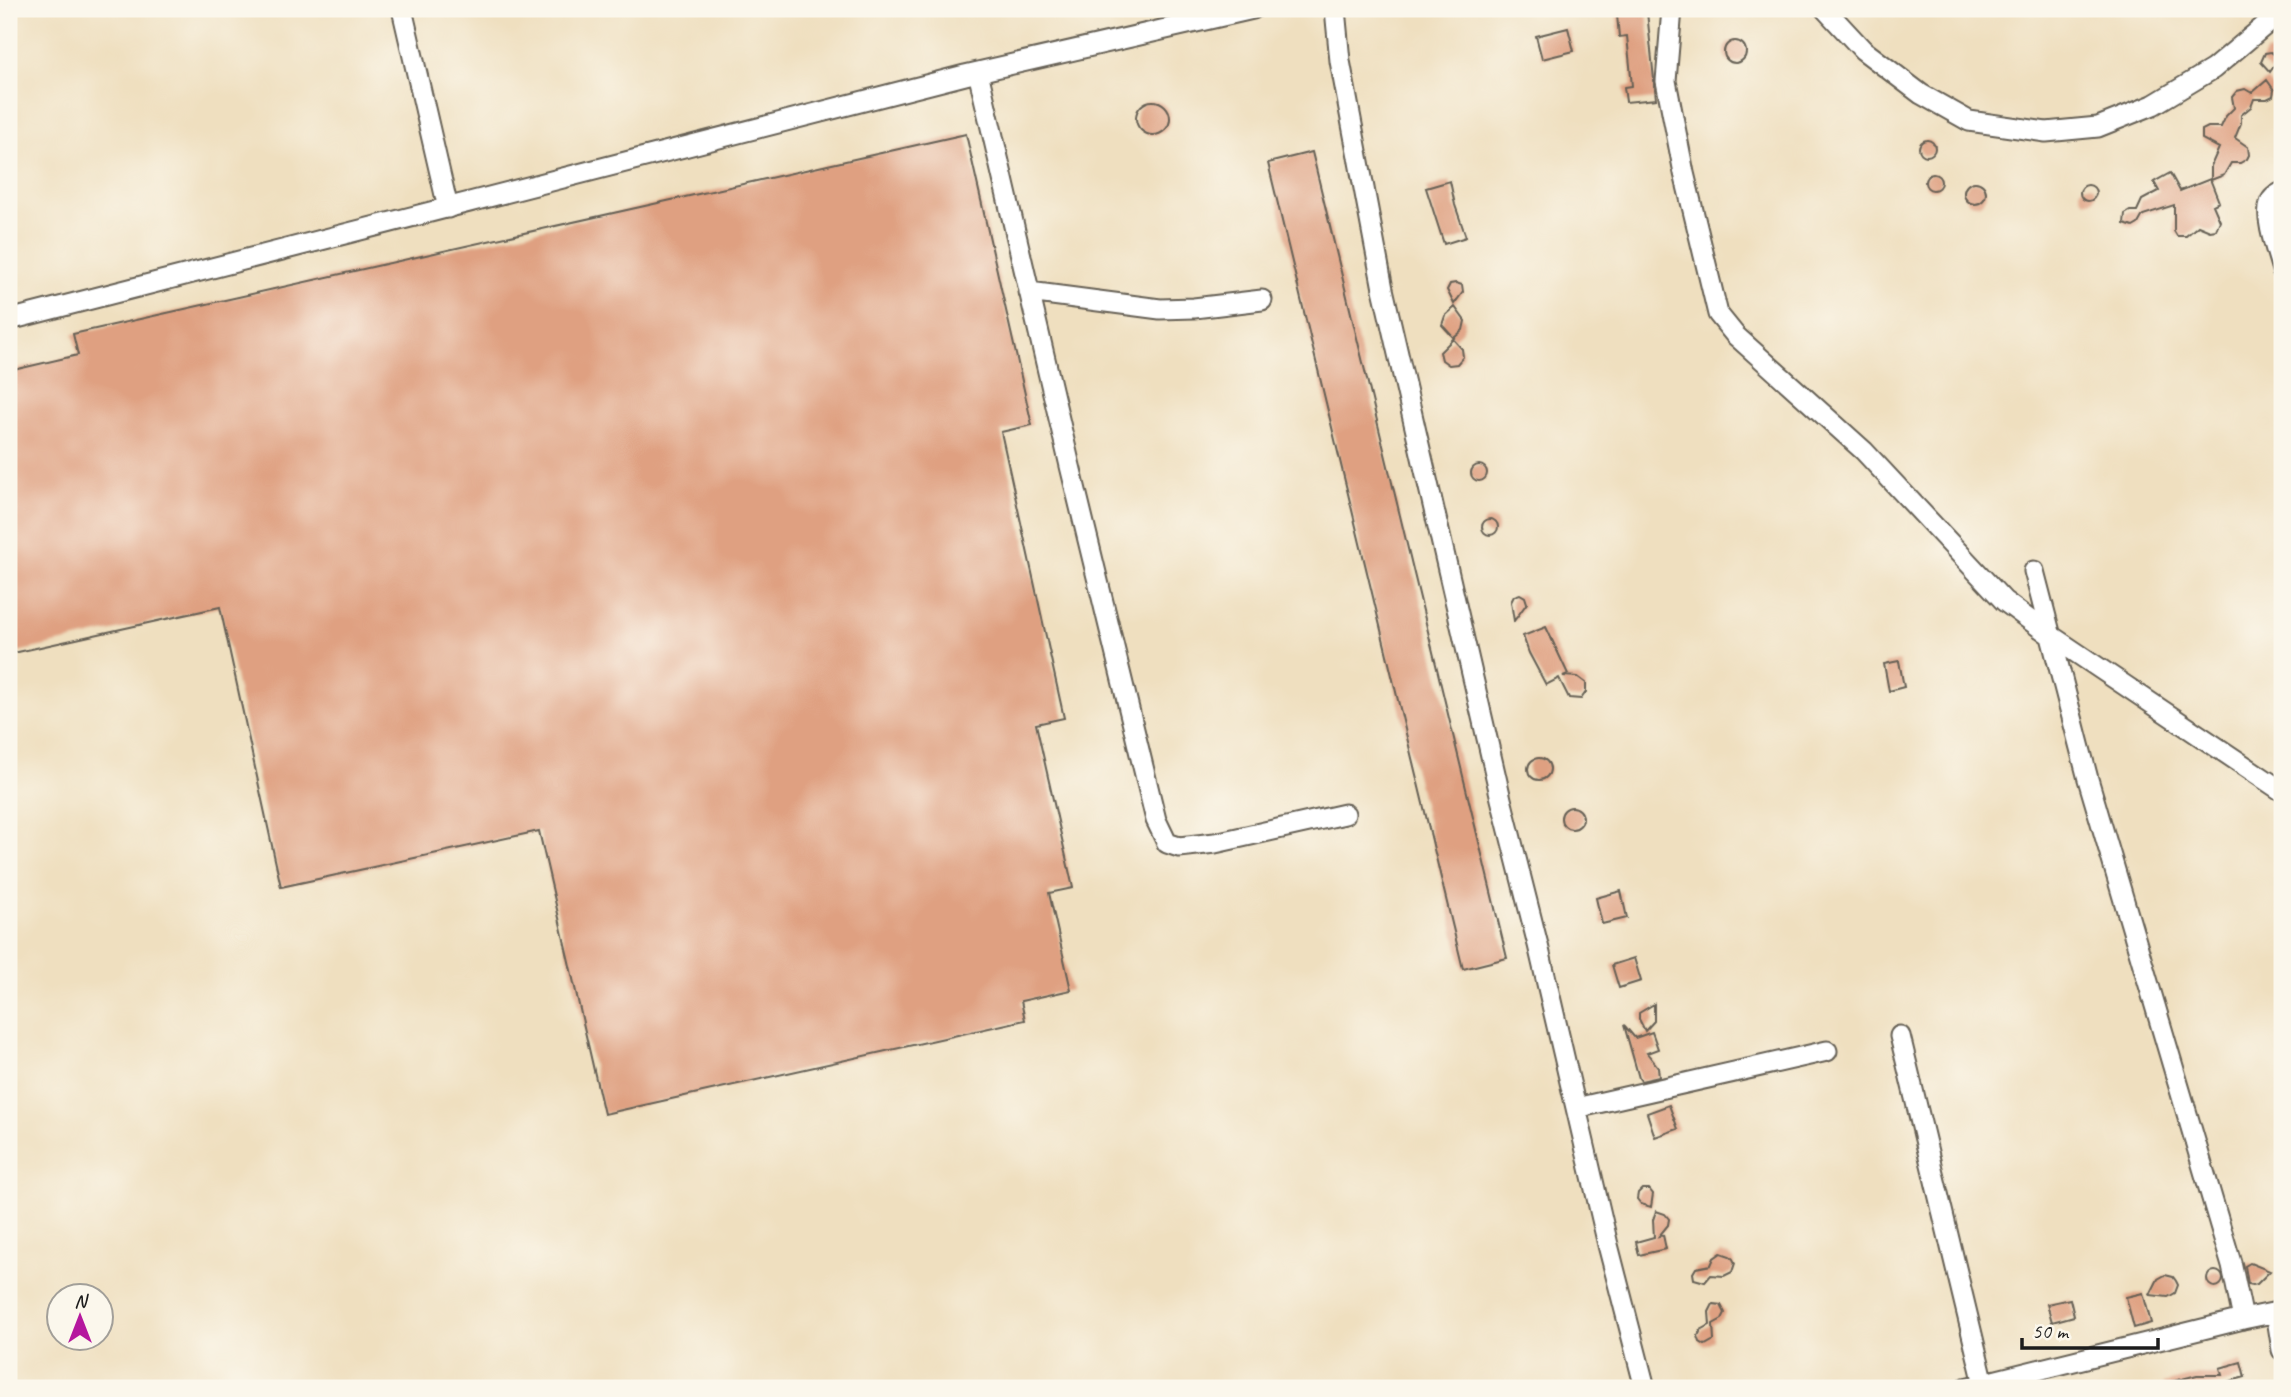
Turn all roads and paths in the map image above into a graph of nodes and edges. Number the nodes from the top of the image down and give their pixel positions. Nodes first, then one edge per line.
1 (402, 9) edge
2 (1253, 9) edge
3 (1335, 9) edge
4 (1672, 9) edge
5 (1825, 9) edge
6 (2282, 11) edge
7 (978, 72) junction
8 (2282, 192) edge
9 (448, 208) junction
10 (2282, 270) edge
11 (1029, 292) junction
12 (1262, 300) dead end
13 (9, 320) edge
14 (2034, 571) dead end
15 (2050, 635) junction
16 (2282, 790) edge
17 (1345, 814) dead end
18 (1900, 1036) dead end
19 (1827, 1051) dead end
20 (1577, 1108) junction
21 (2279, 1312) edge
22 (2243, 1318) junction
23 (2282, 1350) edge
24 (1984, 1384) junction
25 (1645, 1388) edge
26 (1965, 1388) edge

1 - 9 street
2 - 7 street
3 - 20 street
4 - 15 street
5 - 6 street
7 - 9 street
7 - 11 street
8 - 10 street
9 - 13 street
11 - 12 street
11 - 17 street
14 - 15 street
15 - 16 street
15 - 22 street
18 - 24 street
19 - 20 street
20 - 25 street
21 - 22 street
21 - 23 street
22 - 24 street
24 - 26 street

